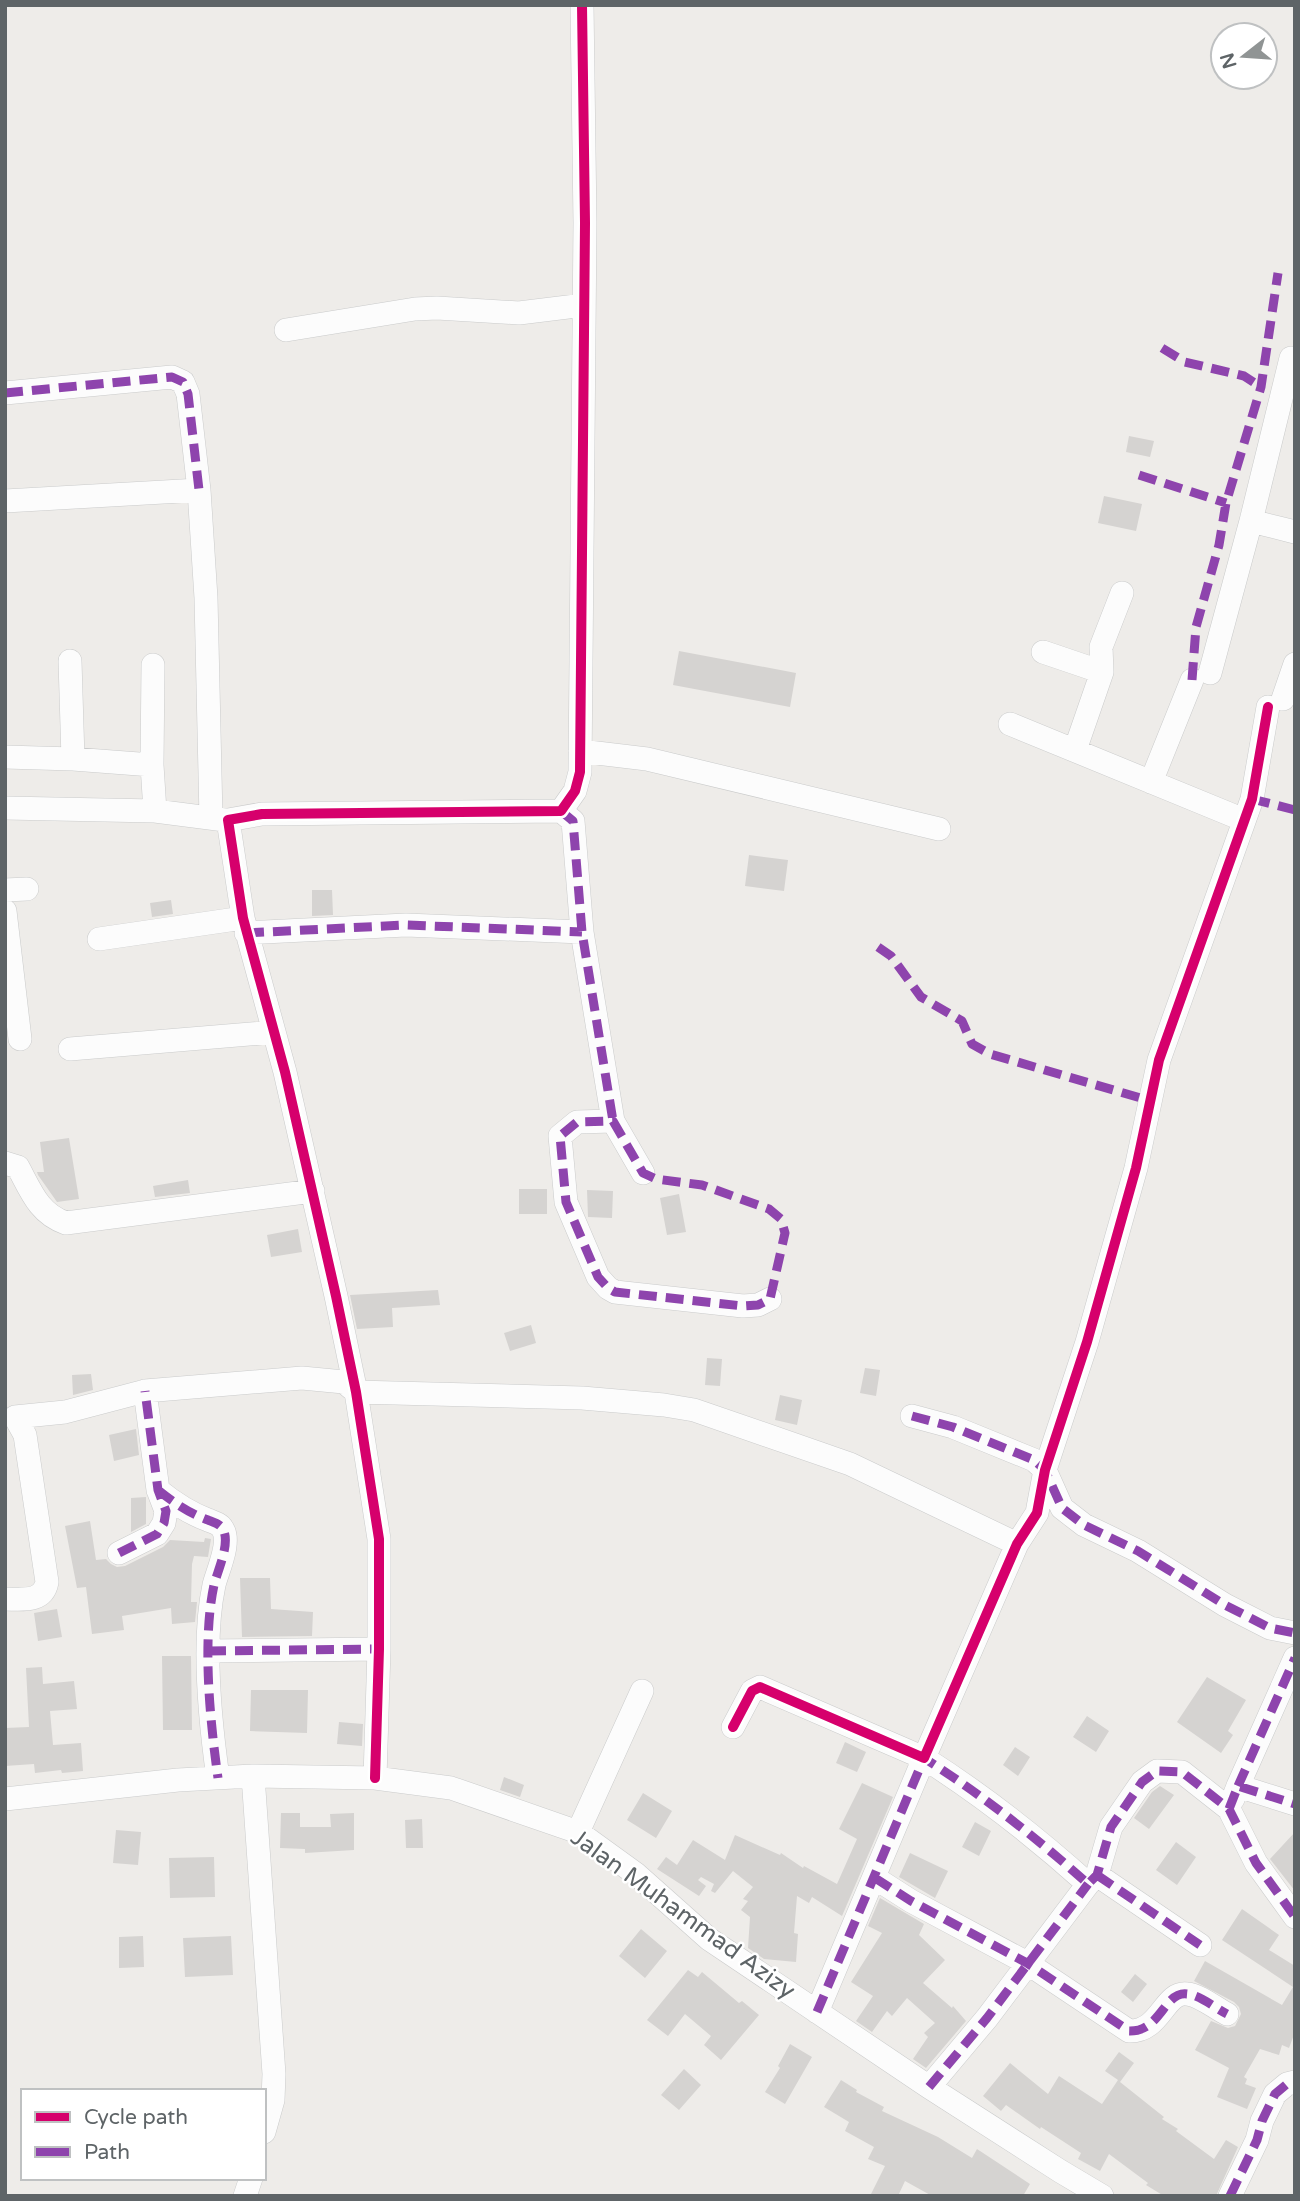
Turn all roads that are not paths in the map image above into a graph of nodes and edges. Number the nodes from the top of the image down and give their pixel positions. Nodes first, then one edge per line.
1 (582, 5) edge
2 (584, 305) junction
3 (286, 330) dead end
4 (1294, 354) edge
5 (5, 393) edge
6 (199, 490) junction
7 (5, 501) edge
8 (1251, 521) junction
9 (1295, 532) edge
10 (1122, 593) dead end
11 (1043, 652) dead end
12 (70, 661) dead end
13 (1295, 663) edge
14 (153, 665) dead end
15 (1102, 673) junction
16 (1010, 724) dead end
17 (1075, 750) junction
18 (580, 751) junction
19 (5, 757) edge
20 (73, 759) junction
21 (152, 765) junction
22 (1151, 782) junction
23 (5, 808) edge
24 (155, 811) junction
25 (561, 811) junction
26 (220, 819) junction
27 (1244, 820) junction
28 (939, 829) dead end
29 (5, 911) edge
30 (245, 926) junction
31 (582, 932) junction
32 (99, 939) dead end
33 (274, 1031) junction
34 (20, 1040) dead end
35 (70, 1049) dead end
36 (612, 1121) junction
37 (5, 1163) edge
38 (643, 1173) dead end
39 (313, 1191) junction
40 (770, 1299) dead end
41 (145, 1391) junction
42 (356, 1392) junction
43 (912, 1416) dead end
44 (10, 1417) edge
45 (1045, 1470) junction
46 (158, 1490) junction
47 (1062, 1508) junction
48 (1037, 1513) junction
49 (1017, 1544) junction
50 (119, 1553) dead end
51 (5, 1599) edge
52 (1295, 1633) edge
53 (379, 1649) junction
54 (208, 1651) junction
55 (1294, 1661) edge
56 (642, 1691) dead end
57 (733, 1727) dead end
58 (924, 1758) junction
59 (253, 1776) junction
60 (218, 1778) junction
61 (375, 1778) junction
62 (1238, 1786) junction
63 (5, 1799) edge
64 (1295, 1804) edge
65 (1229, 1809) junction
66 (578, 1832) junction
67 (875, 1878) junction
68 (1092, 1879) junction
69 (1295, 1917) edge
70 (1200, 1945) dead end
71 (1027, 1963) junction
72 (817, 2012) junction
73 (1227, 2014) dead end
74 (1295, 2082) edge
75 (929, 2087) junction
76 (266, 2125) edge
77 (1102, 2196) edge
78 (1230, 2196) edge

1 - 2 street
2 - 3 street
2 - 18 street
4 - 8 street
5 - 6 street
6 - 7 street
6 - 26 street
8 - 9 street
8 - 22 street
10 - 15 street
11 - 15 street
12 - 20 street
13 - 27 street
14 - 21 street
15 - 17 street
16 - 17 street
17 - 22 street
18 - 25 street
18 - 28 street
19 - 20 street
20 - 21 street
21 - 24 street
22 - 27 street
23 - 24 street
24 - 26 street
25 - 26 street
25 - 31 street
26 - 30 street
27 - 45 street
29 - 34 street
30 - 31 street
30 - 32 street
30 - 33 street
31 - 36 street
33 - 35 street
33 - 39 street
36 - 38 street
36 - 40 street
37 - 39 street
39 - 42 street
41 - 42 street
41 - 44 street
41 - 46 street
42 - 49 street
42 - 53 street
43 - 45 street
44 - 51 street
45 - 47 street
45 - 48 street
46 - 50 street
46 - 54 street
47 - 48 street
47 - 52 street
48 - 49 street
49 - 58 street
53 - 54 street
53 - 61 street
54 - 60 street
55 - 62 street
56 - 66 street
57 - 58 street
58 - 67 street
58 - 68 street
59 - 60 street, Jalan Muhammad Azizy
59 - 61 street, Jalan Muhammad Azizy
59 - 76 street
60 - 63 street, Jalan Muhammad Azizy
61 - 66 street, Jalan Muhammad Azizy
62 - 64 street
62 - 65 street
65 - 68 street
65 - 69 street
66 - 72 street, Jalan Muhammad Azizy
67 - 71 street
67 - 72 street
68 - 70 street
68 - 71 street
71 - 73 street
71 - 75 street
72 - 75 street, Jalan Muhammad Azizy
74 - 78 street
75 - 77 street, Jalan Muhammad Azizy

